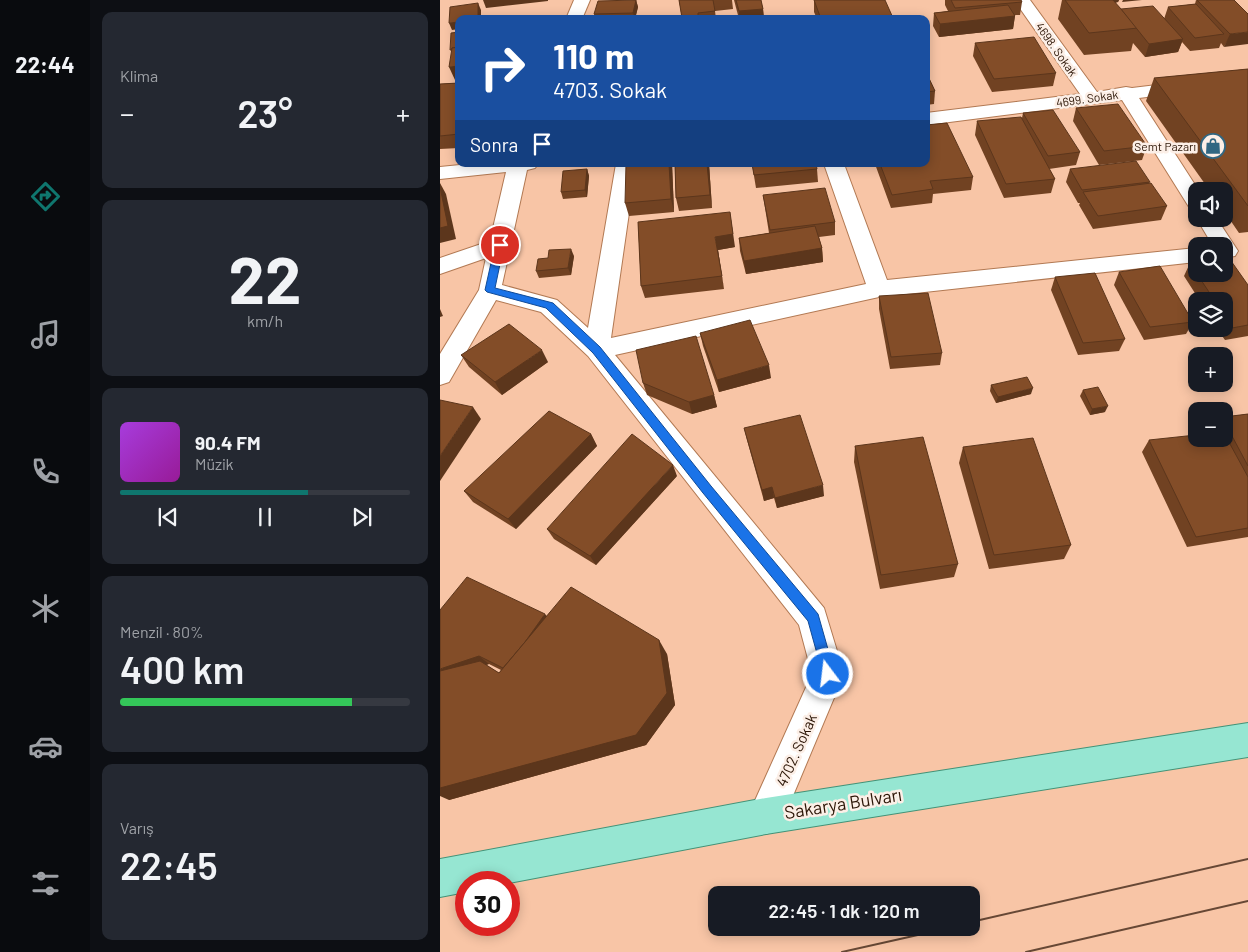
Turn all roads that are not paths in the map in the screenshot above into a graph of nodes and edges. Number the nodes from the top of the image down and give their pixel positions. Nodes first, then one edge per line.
1 (582, 0) edge
2 (1022, 0) edge
3 (576, 15) edge
4 (1248, 79) edge
5 (1126, 92) junction
6 (1091, 97) junction
7 (930, 118) edge
8 (494, 167) edge
9 (520, 167) edge
10 (626, 167) edge
11 (835, 167) edge
12 (440, 173) edge
13 (1188, 189) edge
14 (1214, 227) edge
15 (1222, 237) edge
16 (500, 245) junction
17 (1188, 255) edge
18 (440, 266) edge
19 (879, 289) junction
20 (490, 290) junction
21 (597, 350) junction
22 (440, 375) edge
23 (1248, 740) edge
24 (766, 816) junction
25 (440, 878) edge

1 - 3 street
2 - 6 street, 4698. Sokak
4 - 5 street, 4699. Sokak
5 - 6 street, 4699. Sokak
5 - 13 street
6 - 7 street, 4699. Sokak
8 - 12 street
9 - 16 street
10 - 21 street
11 - 19 street
14 - 15 street
16 - 18 street
16 - 20 street
17 - 19 street
19 - 21 street
20 - 21 street, 4702. Sokak
20 - 22 street
21 - 24 street, 4702. Sokak
23 - 24 main road, Sakarya Bulvarı
24 - 25 main road, Sakarya Bulvarı

